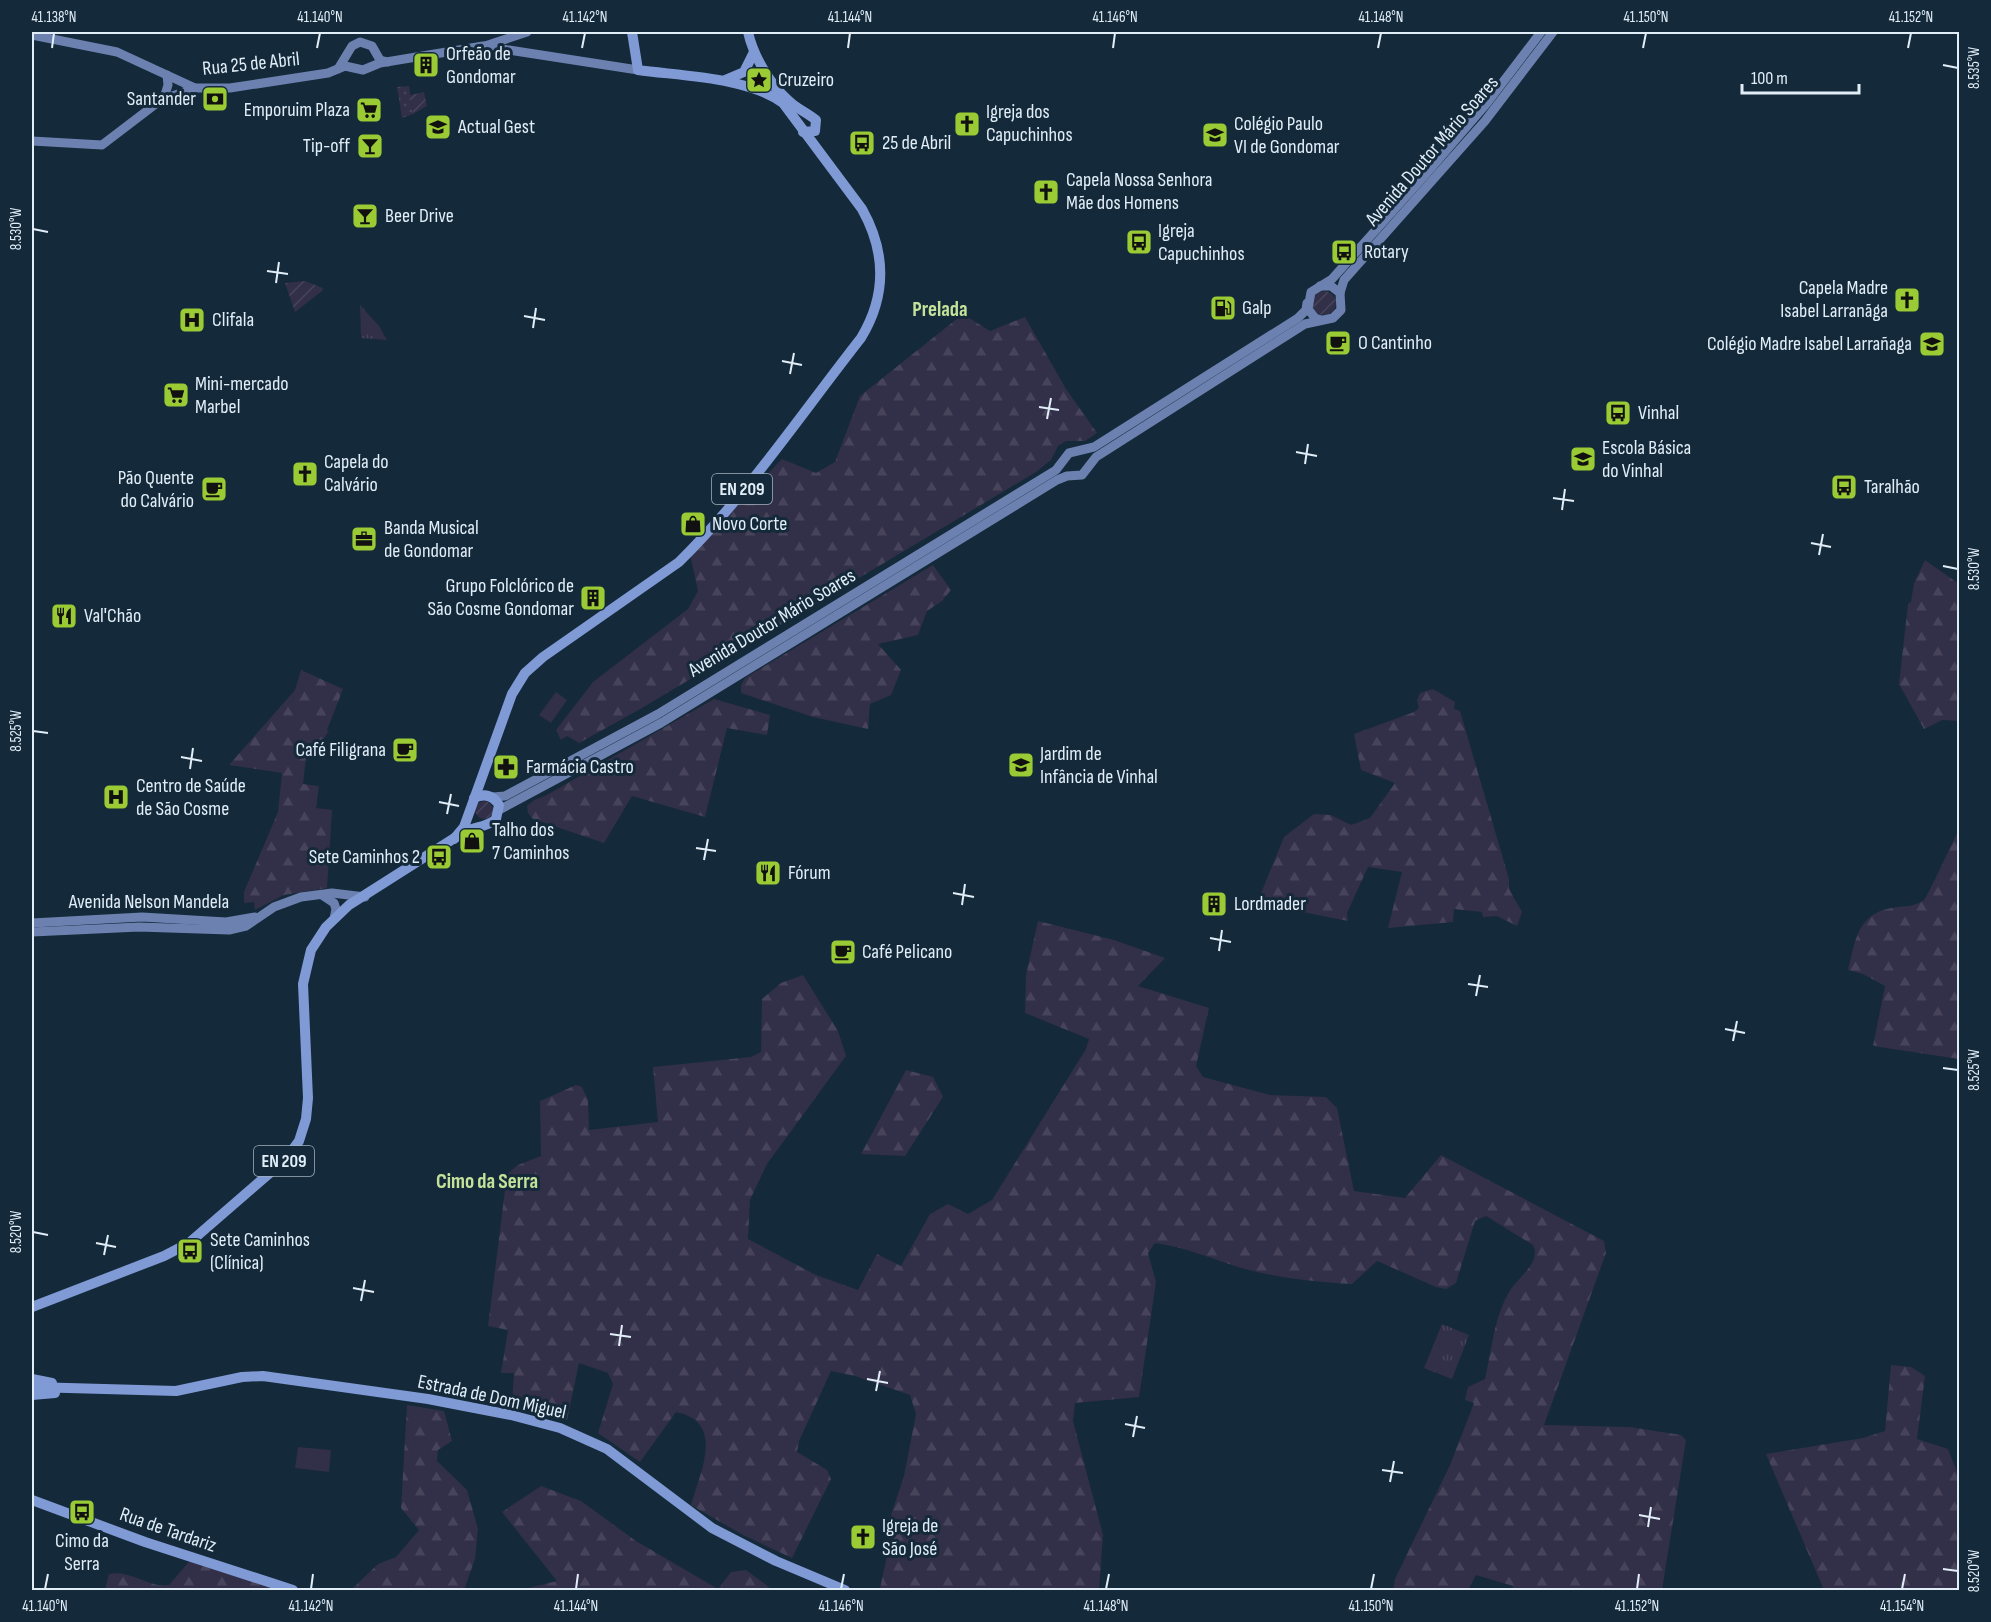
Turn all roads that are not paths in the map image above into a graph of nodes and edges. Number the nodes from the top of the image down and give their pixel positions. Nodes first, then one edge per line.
1 (526, 32) edge
2 (632, 32) edge
3 (748, 32) edge
4 (1541, 32) edge
5 (1553, 32) edge
6 (32, 35) edge
7 (508, 39) junction
8 (483, 46) junction
9 (509, 51) junction
10 (349, 52) junction
11 (754, 52) junction
12 (376, 53) junction
13 (390, 61) junction
14 (372, 66) junction
15 (354, 67) junction
16 (338, 69) junction
17 (638, 70) junction
18 (166, 75) junction
19 (722, 81) junction
20 (195, 88) junction
21 (164, 98) junction
22 (809, 115) junction
23 (801, 129) junction
24 (815, 131) junction
25 (32, 141) edge
26 (819, 150) junction
27 (1320, 286) junction
28 (1340, 293) junction
29 (1307, 303) junction
30 (1321, 320) junction
31 (1077, 451) junction
32 (1062, 463) junction
33 (1087, 468) junction
34 (1070, 476) junction
35 (483, 780) junction
36 (490, 796) junction
37 (474, 798) junction
38 (499, 810) junction
39 (469, 812) junction
40 (483, 825) junction
41 (454, 839) junction
42 (320, 894) junction
43 (365, 897) junction
44 (266, 913) junction
45 (334, 919) junction
46 (32, 922) edge
47 (32, 932) edge
48 (32, 1307) edge
49 (33, 1387) edge
50 (32, 1500) edge
51 (293, 1590) edge
52 (845, 1590) edge

1 - 7 main road
2 - 17 main road
3 - 11 main road
4 - 27 main road, Avenida Doutor Mário Soares
5 - 28 main road, Avenida Doutor Mário Soares
6 - 18 main road, Rua 25 de Abril
7 - 8 main road
7 - 9 main road
8 - 9 main road, Rua 25 de Abril
8 - 13 main road, Rua 25 de Abril
9 - 17 main road, Rua 25 de Abril
10 - 12 main road
10 - 15 main road
10 - 16 main road
11 - 19 main road
11 - 22 main road
12 - 13 main road
12 - 14 main road
13 - 14 main road, Rua 25 de Abril
14 - 15 main road, Rua 25 de Abril
15 - 16 main road, Rua 25 de Abril
16 - 20 main road, Rua 25 de Abril
17 - 19 main road, Rua 25 de Abril
18 - 20 main road, Rua 25 de Abril
18 - 21 main road
19 - 23 main road, Rua 25 de Abril
20 - 21 main road
21 - 25 main road
22 - 23 main road
22 - 24 main road
23 - 24 main road
23 - 26 main road, EN 209
24 - 26 main road, EN 209
26 - 35 main road, EN 209
27 - 28 main road
27 - 29 main road
28 - 30 main road
29 - 30 main road
29 - 31 main road, Avenida Doutor Mário Soares
30 - 33 main road, Avenida Doutor Mário Soares
31 - 32 main road, Avenida Doutor Mário Soares
31 - 33 main road
32 - 34 main road
32 - 36 main road, Avenida Doutor Mário Soares
33 - 34 main road, Avenida Doutor Mário Soares
34 - 38 main road, Avenida Doutor Mário Soares
35 - 36 main road
35 - 37 main road, EN 209
36 - 37 main road
36 - 38 main road
37 - 39 main road
38 - 40 main road
39 - 40 main road
39 - 41 main road, EN 209
40 - 41 main road, EN 209
41 - 43 main road, EN 209
42 - 43 main road
42 - 44 main road
42 - 45 main road
43 - 45 main road, EN 209
44 - 46 main road, Avenida Nelson Mandela
44 - 47 main road, Avenida Nelson Mandela
45 - 48 main road, EN 209
49 - 52 main road, Estrada de Dom Miguel
50 - 51 main road, Rua de Tardariz

